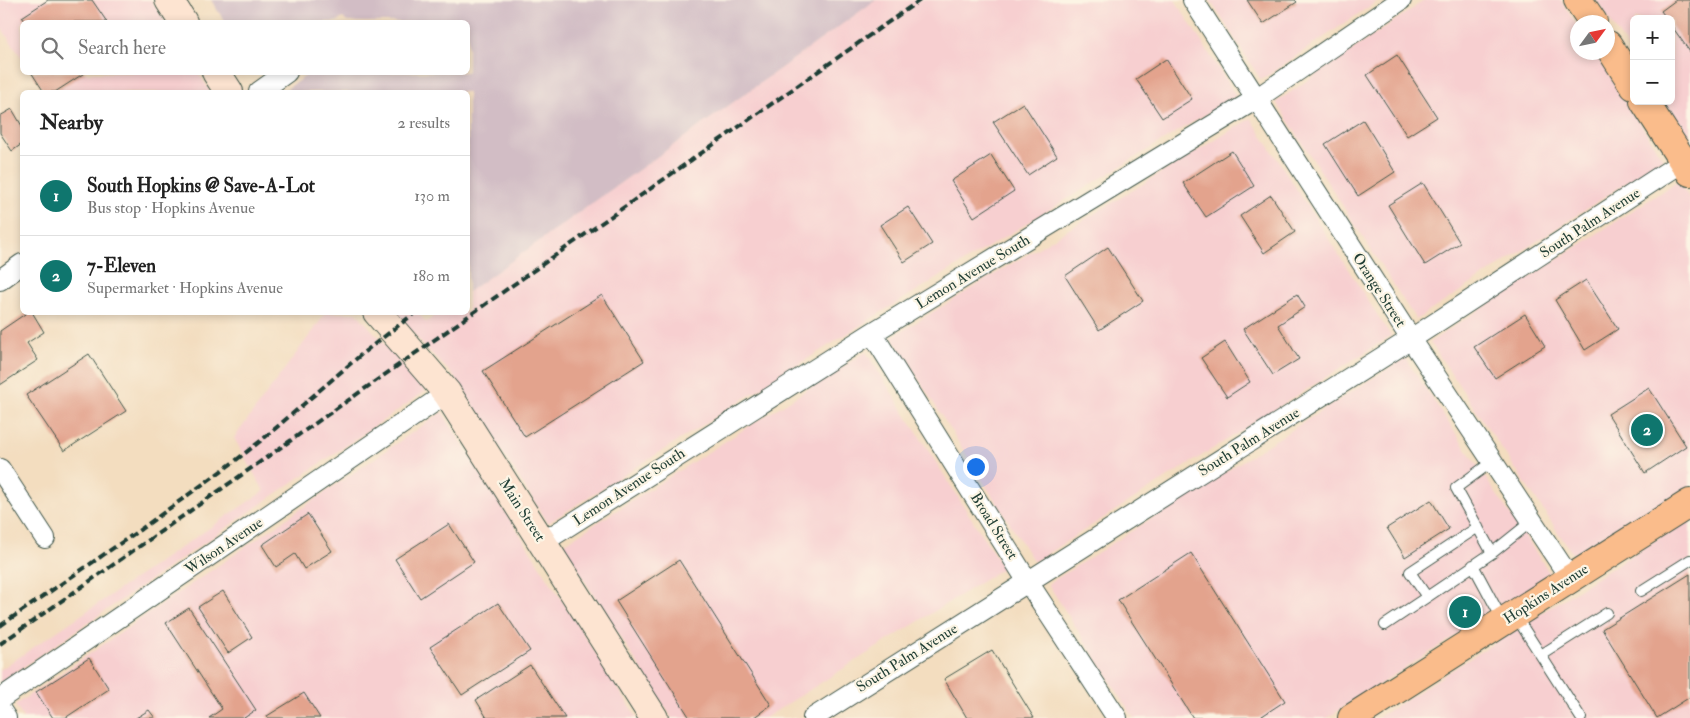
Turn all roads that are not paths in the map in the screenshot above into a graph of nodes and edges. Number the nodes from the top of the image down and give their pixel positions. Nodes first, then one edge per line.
1 (168, 0) edge
2 (1192, 0) edge
3 (1401, 0) edge
4 (1578, 0) edge
5 (1588, 15) edge
6 (182, 20) edge
7 (1615, 56) edge
8 (218, 75) edge
9 (283, 75) edge
10 (1630, 80) edge
11 (228, 90) edge
12 (262, 90) edge
13 (1256, 99) junction
14 (1647, 105) edge
15 (1688, 164) edge
16 (20, 265) edge
17 (0, 280) edge
18 (380, 315) edge
19 (872, 333) junction
20 (1411, 339) junction
21 (447, 392) junction
22 (1493, 461) junction
23 (0, 469) edge
24 (1690, 503) edge
25 (1532, 522) junction
26 (1478, 527) junction
27 (45, 538) dead end
28 (543, 542) junction
29 (1492, 553) junction
30 (1690, 560) edge
31 (1473, 565) junction
32 (1570, 578) junction
33 (1028, 582) junction
34 (1641, 591) dead end
35 (1427, 597) junction
36 (1607, 613) dead end
37 (1509, 618) junction
38 (1385, 625) dead end
39 (1541, 655) junction
40 (0, 699) edge
41 (0, 709) edge
42 (6, 718) edge
43 (654, 718) edge
44 (813, 718) edge
45 (1117, 718) edge
46 (1352, 718) edge
47 (1580, 718) edge

1 - 6 street
2 - 13 street, Orange Street
3 - 13 street, Lemon Avenue South
4 - 5 main road
7 - 10 main road
8 - 11 street
9 - 12 street
13 - 19 street, Lemon Avenue South
13 - 20 street, Orange Street
14 - 15 main road
15 - 20 street, South Palm Avenue
16 - 17 street
18 - 21 street, Main Street
19 - 28 street, Lemon Avenue South
19 - 33 street, Broad Street
20 - 22 street, Orange Street
20 - 33 street, South Palm Avenue
21 - 28 street, Main Street
21 - 40 street, Wilson Avenue
22 - 25 street, Orange Street
22 - 26 lane
23 - 27 street
24 - 32 main road, Hopkins Avenue
25 - 29 lane
25 - 32 street, Orange Street
26 - 29 lane
26 - 35 lane
28 - 43 street, Main Street
29 - 31 lane
30 - 34 lane
31 - 35 lane
31 - 37 lane
32 - 37 main road, Hopkins Avenue
33 - 44 street, South Palm Avenue
33 - 45 street, Broad Street
35 - 38 lane
36 - 39 lane
37 - 39 lane
37 - 46 main road, Hopkins Avenue
39 - 47 lane
41 - 42 street

